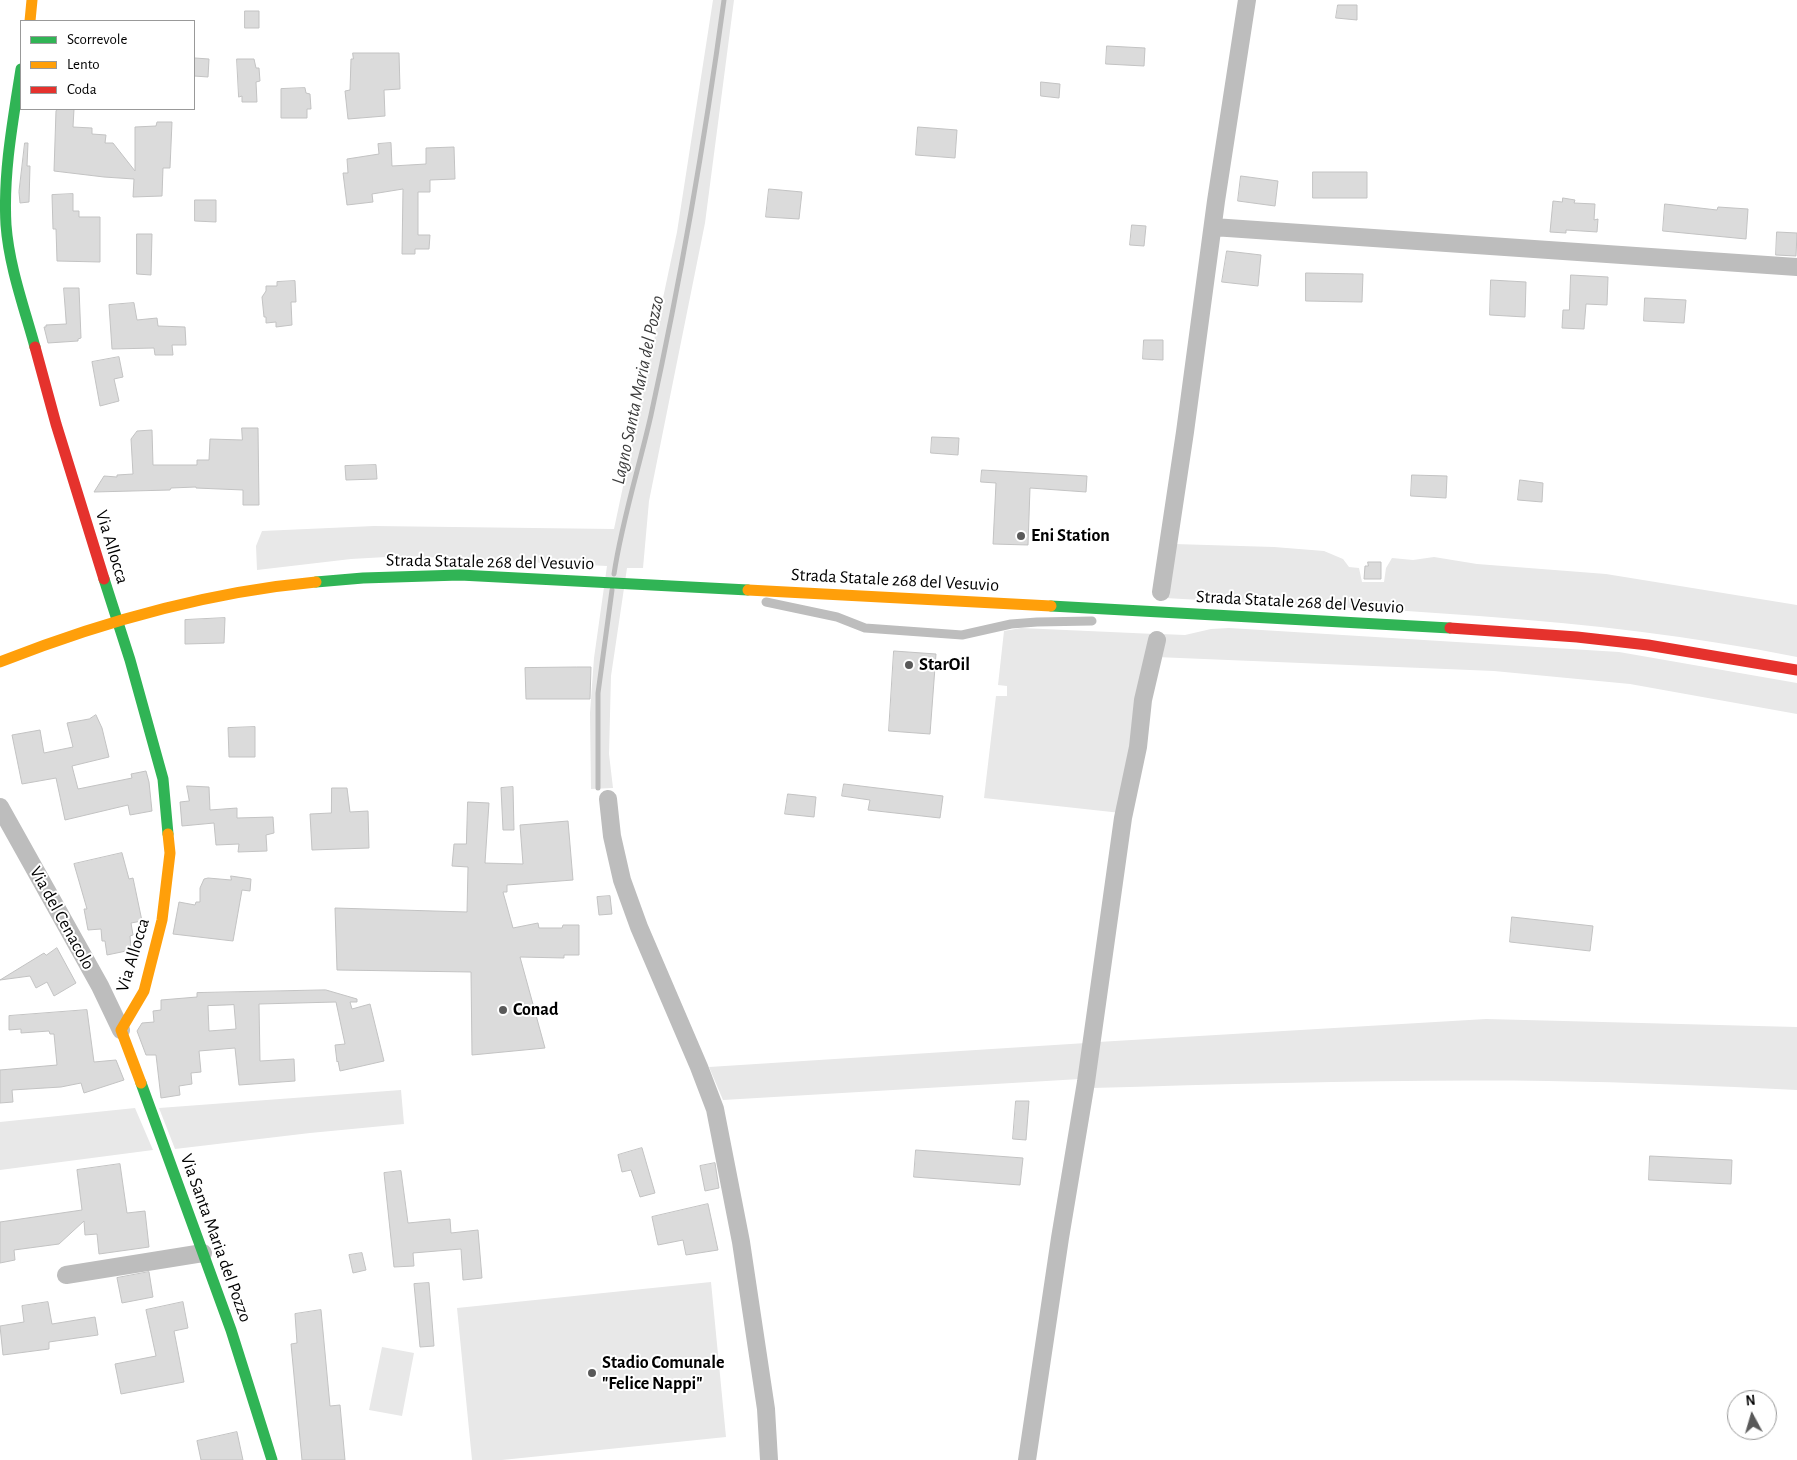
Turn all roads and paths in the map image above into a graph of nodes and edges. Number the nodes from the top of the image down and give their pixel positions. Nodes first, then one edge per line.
1 (32, 0) edge
2 (1247, 0) edge
3 (30, 20) edge
4 (20, 75) edge
5 (1213, 227) junction
6 (1797, 267) edge
7 (710, 587) junction
8 (1161, 592) dead end
9 (1183, 613) junction
10 (1138, 620) dead end
11 (1101, 621) dead end
12 (1157, 640) dead end
13 (0, 662) edge
14 (1797, 670) edge
15 (608, 799) dead end
16 (0, 806) edge
17 (121, 1030) junction
18 (203, 1253) junction
19 (66, 1275) dead end
20 (272, 1460) edge
21 (770, 1460) edge
22 (1027, 1460) edge

1 - 3 main road
2 - 5 street
4 - 17 main road, Via Allocca
5 - 6 street
5 - 8 street
7 - 9 main road, Strada Statale 268 del Vesuvio
7 - 11 lane
7 - 13 main road, Strada Statale 268 del Vesuvio
9 - 10 lane
9 - 14 main road, Strada Statale 268 del Vesuvio
12 - 22 street
15 - 21 street
16 - 17 street, Via del Cenacolo
17 - 18 main road, Via Santa Maria del Pozzo
18 - 19 street
18 - 20 main road, Via Santa Maria del Pozzo

